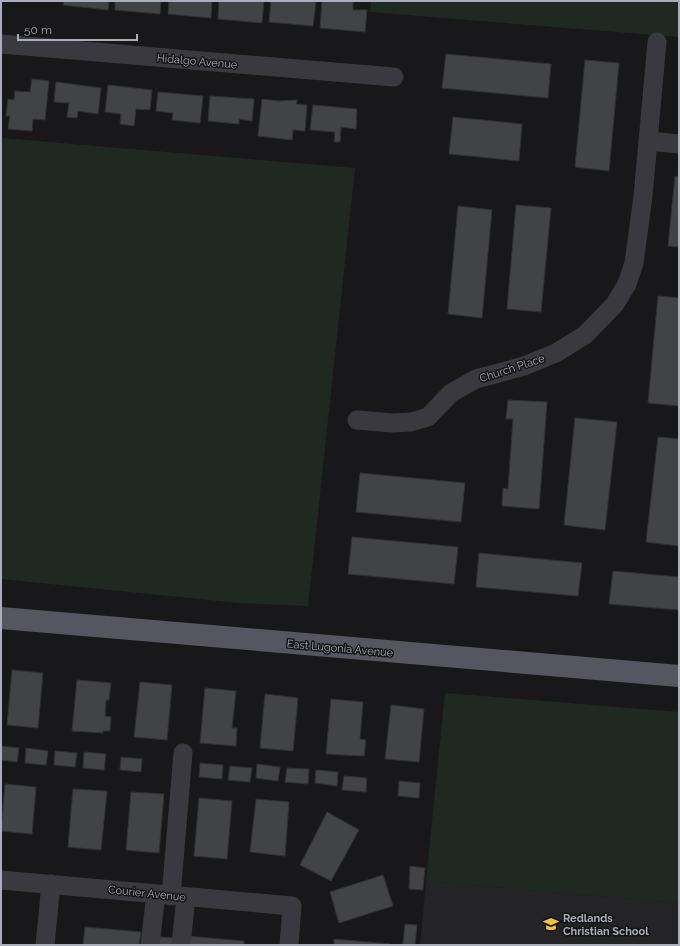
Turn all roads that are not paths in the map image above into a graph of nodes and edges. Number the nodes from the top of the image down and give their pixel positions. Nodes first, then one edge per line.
1 (658, 42) dead end
2 (1, 44) edge
3 (394, 77) dead end
4 (649, 141) junction
5 (679, 144) edge
6 (357, 420) dead end
7 (1, 618) edge
8 (679, 676) edge
9 (183, 753) dead end
10 (1, 880) edge
11 (51, 884) junction
12 (171, 896) junction
13 (45, 945) edge
14 (150, 945) edge
15 (181, 945) edge
16 (289, 945) edge

1 - 4 street, Church Place
2 - 3 street, Hidalgo Avenue
4 - 5 street
4 - 6 street, Church Place
7 - 8 main road, East Lugonia Avenue
9 - 12 street
10 - 11 street, Courier Avenue
11 - 12 street, Courier Avenue
11 - 13 street
12 - 14 street
12 - 15 street
12 - 16 street, Courier Avenue

